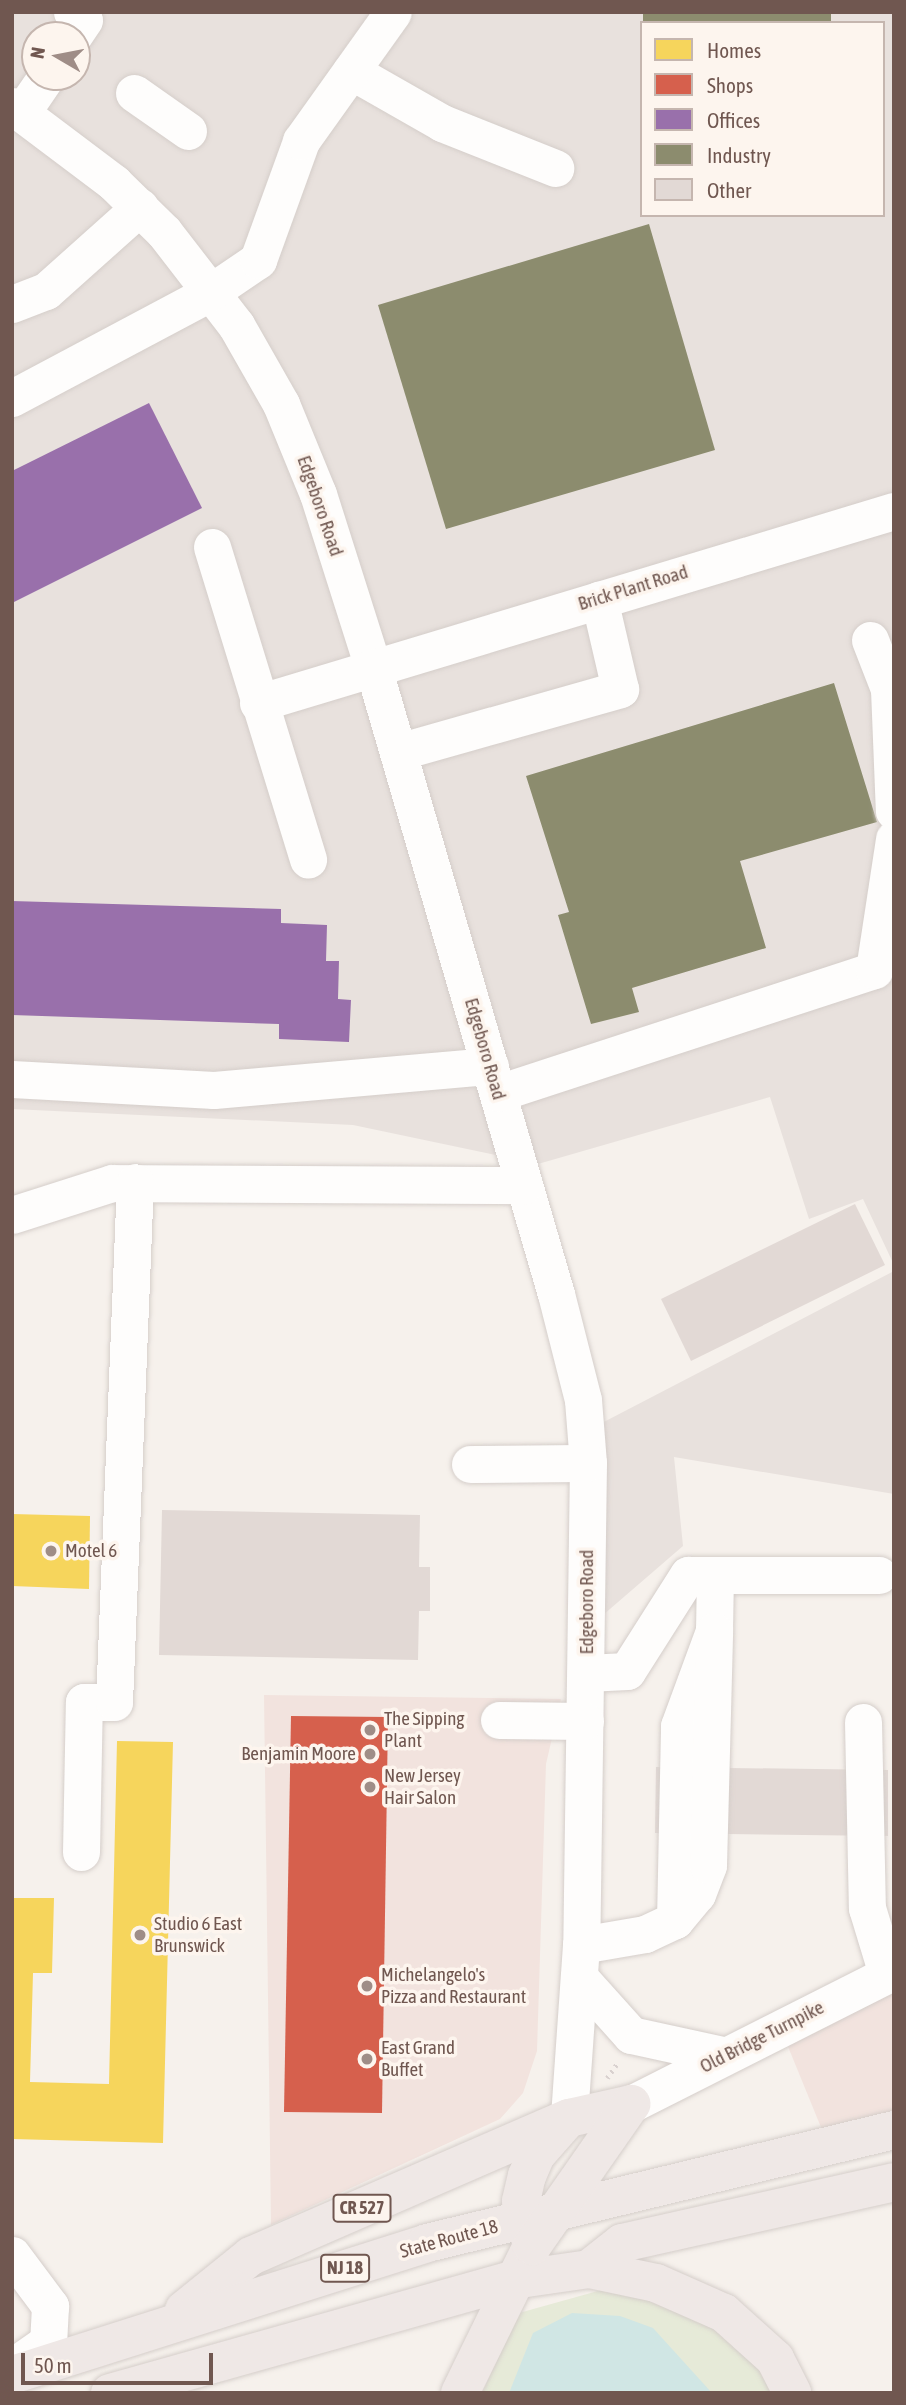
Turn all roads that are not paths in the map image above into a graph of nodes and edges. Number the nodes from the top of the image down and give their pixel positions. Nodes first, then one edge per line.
1 (393, 12) edge
2 (351, 71) junction
3 (33, 91) edge
4 (134, 93) dead end
5 (17, 109) edge
6 (188, 131) dead end
7 (555, 168) dead end
8 (140, 207) junction
9 (211, 292) junction
10 (14, 301) edge
11 (12, 398) edge
12 (894, 511) edge
13 (212, 547) dead end
14 (599, 599) junction
15 (870, 640) dead end
16 (373, 667) junction
17 (258, 703) junction
18 (398, 752) junction
19 (894, 811) edge
20 (894, 839) edge
21 (308, 860) dead end
22 (494, 1079) junction
23 (12, 1080) edge
24 (135, 1182) junction
25 (524, 1185) junction
26 (12, 1215) edge
27 (588, 1463) junction
28 (470, 1464) dead end
29 (702, 1575) junction
30 (879, 1576) dead end
31 (586, 1674) junction
32 (499, 1720) dead end
33 (585, 1721) junction
34 (863, 1722) dead end
35 (81, 1852) dead end
36 (580, 1961) junction
37 (890, 1973) edge
38 (723, 2055) junction
39 (619, 2094) junction
40 (569, 2118) junction
41 (894, 2130) edge
42 (894, 2182) edge
43 (553, 2236) junction
44 (12, 2255) edge
45 (513, 2280) junction
46 (169, 2323) junction
47 (216, 2360) junction
48 (12, 2367) edge
49 (12, 2375) edge
50 (110, 2393) edge
51 (190, 2393) edge
52 (460, 2393) edge
53 (792, 2393) edge

1 - 2 street
2 - 7 street
2 - 9 street
3 - 5 street
4 - 6 street
5 - 8 street, Edgeboro Road
8 - 9 street, Edgeboro Road
8 - 10 street
9 - 11 street
9 - 16 street, Edgeboro Road
12 - 14 street, Brick Plant Road
13 - 17 street
14 - 16 street, Brick Plant Road
14 - 18 street
15 - 19 street
16 - 17 street, Brick Plant Road
16 - 18 street, Edgeboro Road
17 - 21 street
18 - 22 street, Edgeboro Road
20 - 22 street
22 - 23 street
22 - 25 street, Edgeboro Road
24 - 25 street
24 - 26 street
24 - 35 street
25 - 27 street, Edgeboro Road
27 - 28 street
27 - 31 street, Edgeboro Road
29 - 30 street
29 - 31 street
29 - 36 street
31 - 33 street, Edgeboro Road
32 - 33 street
33 - 36 street, Edgeboro Road
34 - 37 street
36 - 38 street
36 - 40 street, Edgeboro Road
37 - 38 street, Old Bridge Turnpike / CR 527
38 - 39 street, Old Bridge Turnpike / CR 527
39 - 40 highway, CR 527
39 - 43 highway, CR 527
40 - 43 highway
40 - 46 highway, CR 527
41 - 43 highway, State Route 18 / NJ 18
42 - 43 highway, State Route 18 / NJ 18
43 - 45 highway, State Route 18 / NJ 18
43 - 46 highway, State Route 18 / NJ 18
43 - 53 highway
44 - 48 street
45 - 47 highway, State Route 18 / NJ 18
45 - 52 highway
46 - 49 highway, State Route 18 / NJ 18
47 - 50 highway, State Route 18 / NJ 18
47 - 51 street

